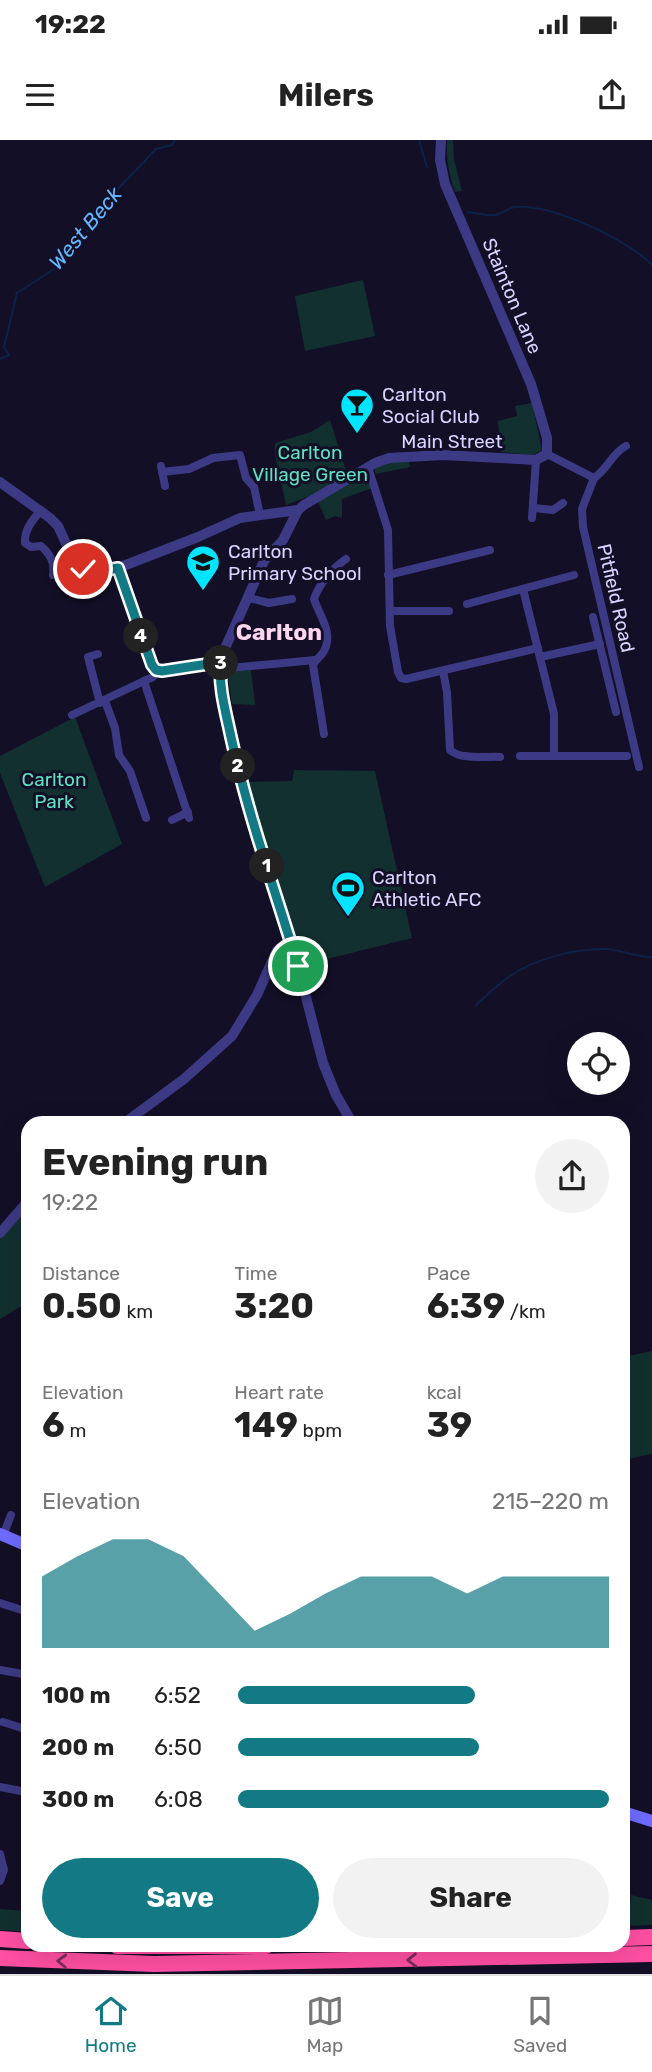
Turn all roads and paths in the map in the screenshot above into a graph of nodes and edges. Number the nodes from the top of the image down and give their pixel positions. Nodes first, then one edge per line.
1 (441, 140) edge
2 (626, 446) dead end
3 (547, 454) junction
4 (536, 460) junction
5 (368, 467) junction
6 (594, 478) junction
7 (0, 482) edge
8 (165, 486) dead end
9 (563, 503) dead end
10 (534, 508) junction
11 (41, 510) junction
12 (298, 510) junction
13 (260, 515) junction
14 (532, 518) dead end
15 (490, 550) dead end
16 (346, 559) dead end
17 (118, 568) junction
18 (53, 575) dead end
19 (388, 575) junction
20 (574, 575) dead end
21 (523, 589) junction
22 (249, 598) junction
23 (292, 599) dead end
24 (467, 604) dead end
25 (390, 611) junction
26 (449, 611) dead end
27 (593, 617) dead end
28 (600, 645) junction
29 (539, 653) junction
30 (98, 654) dead end
31 (315, 660) junction
32 (220, 666) junction
33 (156, 670) junction
34 (443, 671) junction
35 (144, 681) junction
36 (103, 702) junction
37 (616, 712) dead end
38 (72, 715) dead end
39 (324, 734) dead end
40 (554, 755) junction
41 (520, 756) dead end
42 (627, 756) dead end
43 (500, 757) dead end
44 (639, 767) dead end
45 (141, 805) junction
46 (130, 808) dead end
47 (146, 818) dead end
48 (172, 820) dead end
49 (290, 941) junction
50 (134, 1116) edge
51 (348, 1116) edge
52 (21, 1209) edge
53 (0, 1233) edge
54 (11, 1515) dead end
55 (1, 1535) edge
56 (21, 1543) edge
57 (0, 1603) edge
58 (21, 1610) edge
59 (0, 1670) edge
60 (21, 1674) edge
61 (10, 1714) dead end
62 (21, 1728) edge
63 (0, 1787) edge
64 (21, 1791) edge
65 (630, 1814) edge
66 (652, 1821) edge
67 (0, 1854) edge
68 (0, 1881) edge
69 (652, 1937) edge
70 (630, 1938) edge
71 (0, 1939) edge
72 (21, 1940) edge
73 (652, 1954) edge
74 (0, 1958) edge

1 - 3 street, Stainton Lane
2 - 6 street
3 - 4 street
3 - 6 street
4 - 5 street, Main Street
4 - 10 street
5 - 12 street, Main Street
5 - 19 street
6 - 44 street, Pitfield Road
7 - 11 street
8 - 13 street
9 - 10 street
10 - 14 street
11 - 17 street
11 - 18 street
12 - 13 street
12 - 22 street
13 - 17 street
15 - 19 street
16 - 31 street
17 - 33 street
19 - 25 street
20 - 21 street
21 - 24 street
21 - 29 street
22 - 23 street
22 - 32 street
25 - 26 street
25 - 34 street
27 - 28 street
28 - 29 street
28 - 37 street
29 - 34 street
29 - 40 street
30 - 36 street
31 - 32 street
31 - 39 street
32 - 33 street
32 - 49 street
33 - 35 street
34 - 43 street
35 - 36 street
35 - 48 street
36 - 38 street
36 - 45 street
40 - 41 street
40 - 42 street
45 - 46 street
45 - 47 street
49 - 50 street
49 - 51 street
52 - 53 street
54 - 55 street
55 - 56 main road
57 - 58 street
59 - 60 street
61 - 62 street
63 - 64 street
65 - 66 main road
67 - 68 street
69 - 70 highway
71 - 72 highway
73 -> 74 highway

